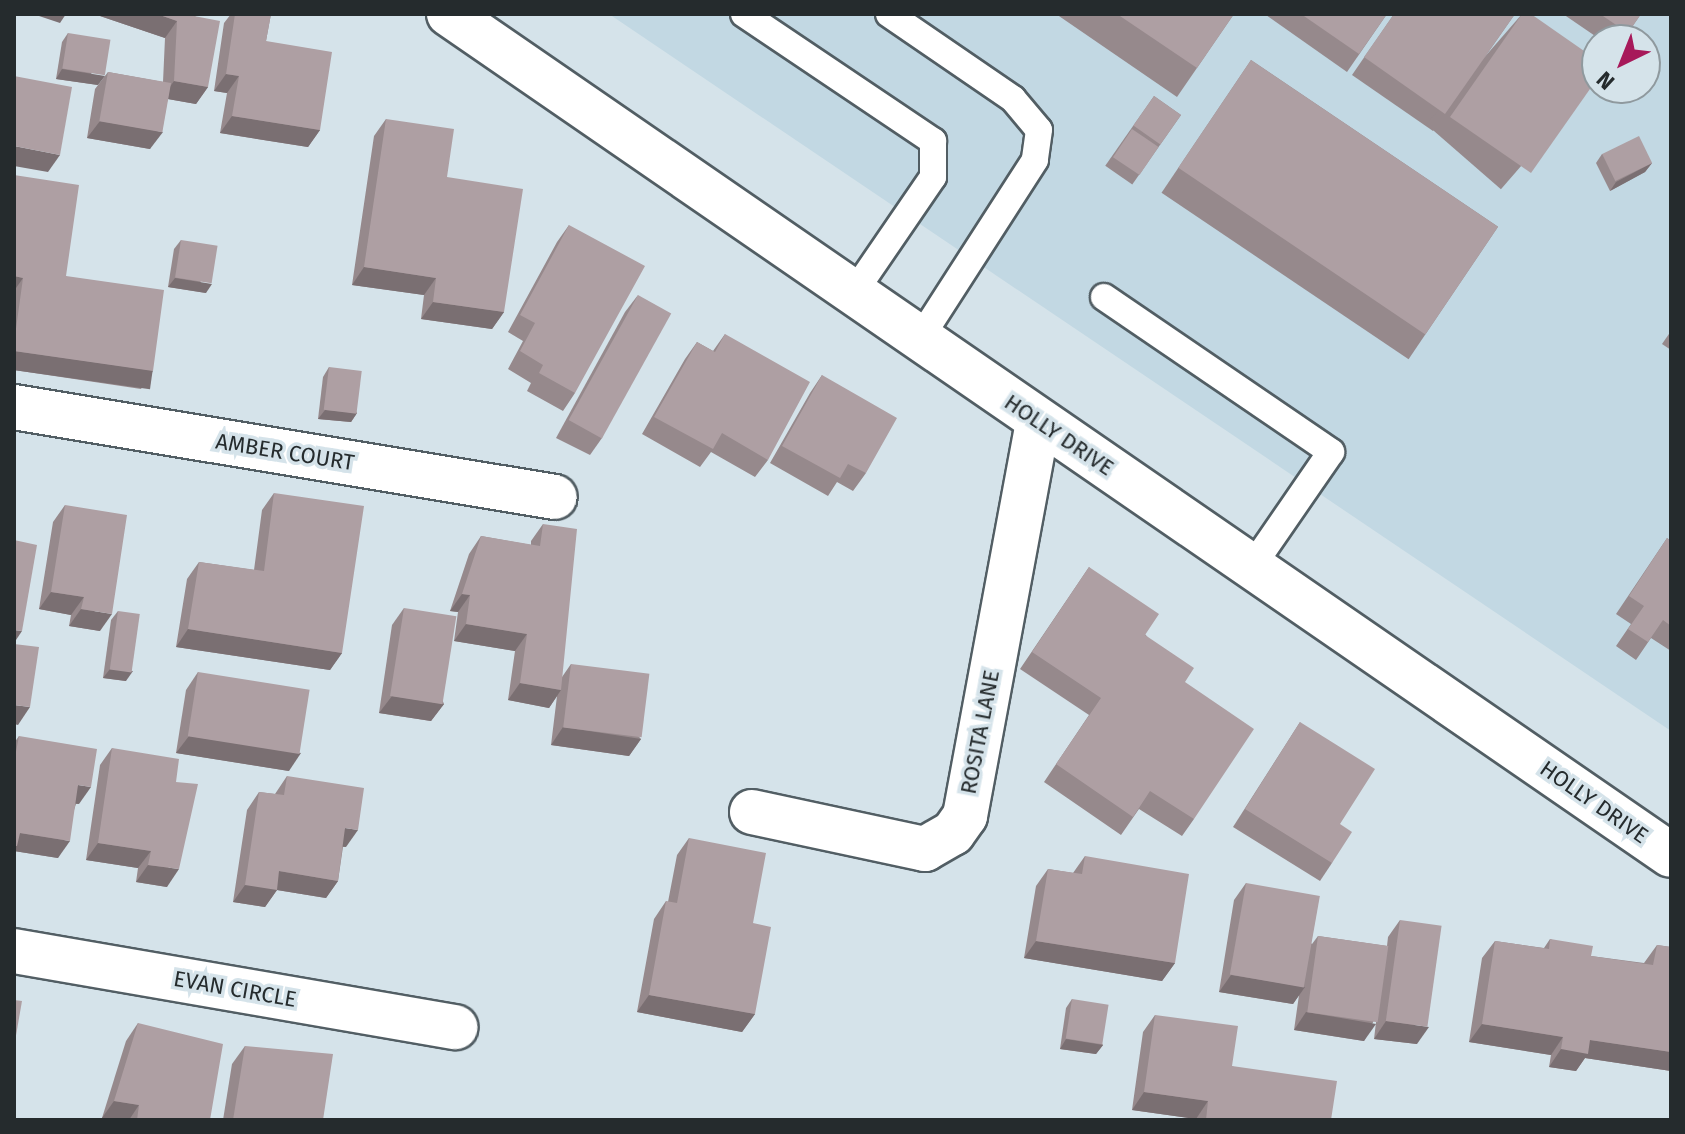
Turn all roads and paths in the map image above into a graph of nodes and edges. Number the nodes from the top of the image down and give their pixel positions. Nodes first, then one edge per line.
1 (449, 14) edge
2 (744, 14) edge
3 (889, 14) edge
4 (853, 294) junction
5 (1104, 297) dead end
6 (919, 340) junction
7 (14, 407) edge
8 (1038, 421) junction
9 (555, 497) dead end
10 (1253, 565) junction
11 (752, 812) dead end
12 (1671, 855) edge
13 (14, 951) edge
14 (456, 1027) dead end

1 - 4 street, HOLLY DRIVE
2 - 4 lane
3 - 6 lane
4 - 6 street, HOLLY DRIVE
5 - 10 lane
6 - 8 street, HOLLY DRIVE
7 - 9 street, AMBER COURT
8 - 10 street, HOLLY DRIVE
8 - 11 street, ROSITA LANE
10 - 12 street, HOLLY DRIVE
13 - 14 street, EVAN CIRCLE

